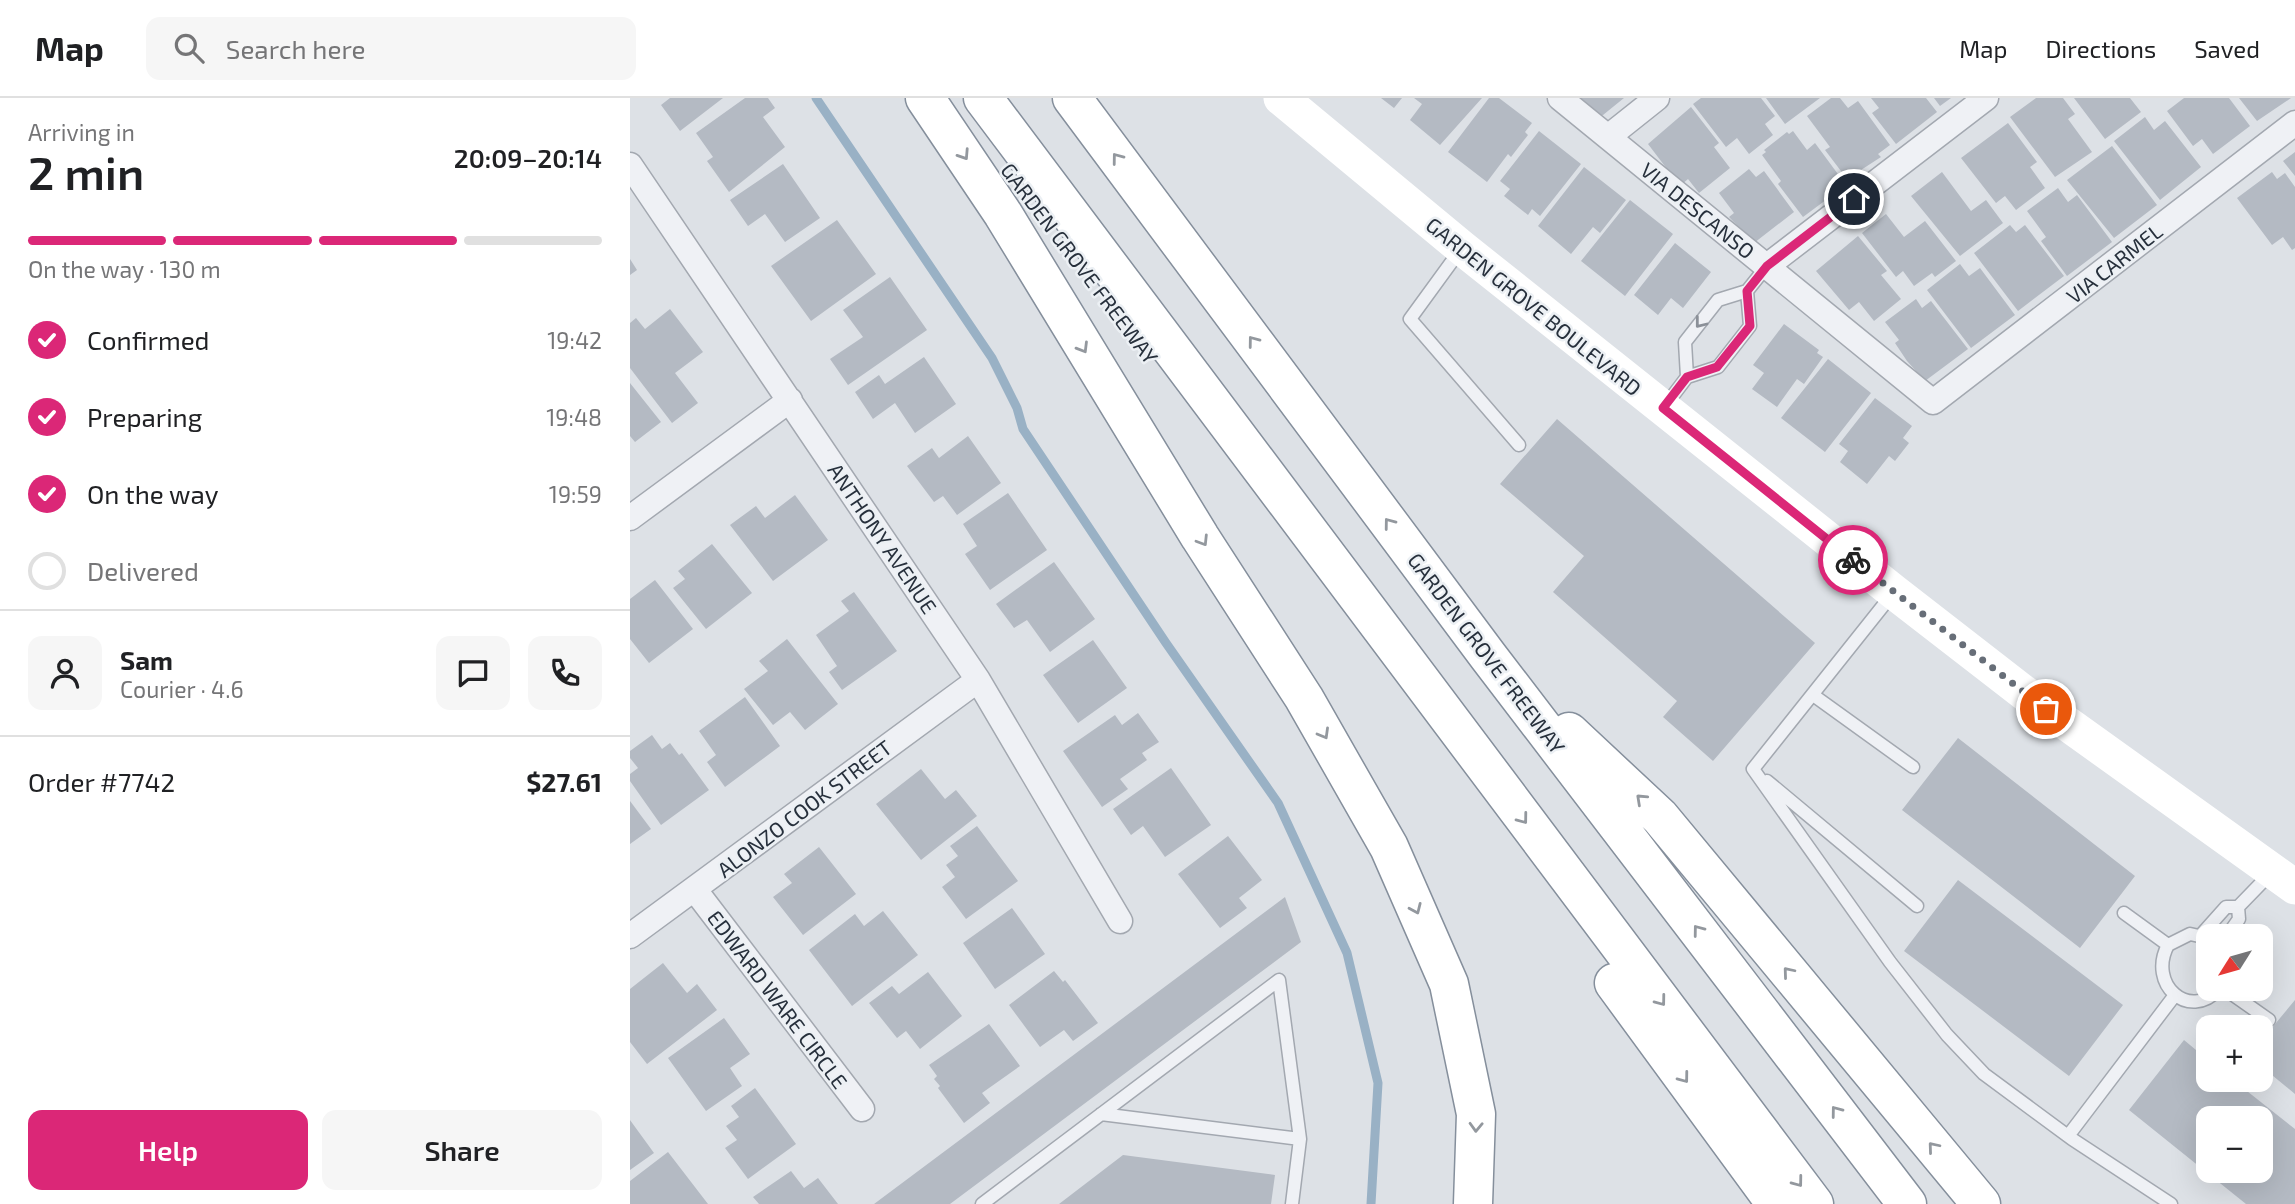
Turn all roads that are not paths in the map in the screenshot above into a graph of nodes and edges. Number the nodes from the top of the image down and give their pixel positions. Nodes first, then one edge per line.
1 (925, 98) edge
2 (958, 98) edge
3 (983, 98) edge
4 (1072, 98) edge
5 (1281, 98) edge
6 (1560, 98) edge
7 (1657, 98) edge
8 (1986, 98) edge
9 (2295, 124) edge
10 (1608, 137) junction
11 (630, 165) edge
12 (1462, 248) junction
13 (1767, 266) junction
14 (1747, 291) junction
15 (1687, 377) junction
16 (790, 400) junction
17 (1933, 402) joint
18 (1663, 408) junction
19 (1518, 445) dead end
20 (630, 518) edge
21 (1894, 592) junction
22 (1488, 656) junction
23 (978, 680) junction
24 (1812, 695) junction
25 (1913, 767) dead end
26 (1754, 769) junction
27 (2283, 880) edge
28 (695, 890) junction
29 (1917, 906) dead end
30 (2238, 907) junction
31 (2124, 913) dead end
32 (1121, 921) dead end
33 (2213, 924) edge
34 (2235, 924) edge
35 (630, 936) edge
36 (2196, 936) edge
37 (2168, 945) junction
38 (2175, 995) junction
39 (2196, 1001) edge
40 (2242, 1001) edge
41 (2262, 1015) edge
42 (862, 1109) dead end
43 (1101, 1114) junction
44 (2068, 1136) junction
45 (1300, 1139) junction
46 (982, 1204) edge
47 (1292, 1204) edge
48 (1472, 1204) edge
49 (1776, 1204) edge
50 (1814, 1204) edge
51 (1907, 1204) edge
52 (1981, 1204) edge
53 (2171, 1204) edge

1 -> 48 highway
2 -> 49 highway, GARDEN GROVE FREEWAY
3 -> 50 highway
22 -> 4 highway, GARDEN GROVE FREEWAY
5 - 12 main road, GARDEN GROVE BOULEVARD
6 - 10 street, VIA DESCANSO
7 - 10 street
8 - 13 street
9 - 17 street, VIA CARMEL
10 - 13 street, VIA DESCANSO
11 - 16 street, ANTHONY AVENUE
12 - 18 main road, GARDEN GROVE BOULEVARD
12 - 19 lane
13 - 14 lane
13 - 17 street, VIA DESCANSO
14 -> 15 lane
14 - 15 lane
15 - 18 lane
16 - 20 street
16 - 23 street, ANTHONY AVENUE
18 - 21 main road, GARDEN GROVE BOULEVARD
21 - 24 lane
21 - 27 main road, GARDEN GROVE BOULEVARD
51 -> 22 highway, GARDEN GROVE FREEWAY
52 -> 22 highway
23 - 28 street, ALONZO COOK STREET
23 - 32 street, ANTHONY AVENUE
24 - 25 lane
24 - 26 lane
26 - 29 lane
26 - 44 lane
27 - 30 lane
28 - 35 street, ALONZO COOK STREET
28 - 42 street, EDWARD WARE CIRCLE
30 - 33 lane
30 - 34 lane
31 - 37 lane
36 - 37 lane
37 - 38 lane
38 - 39 lane
38 - 44 lane
40 - 41 lane
43 - 45 lane
43 - 45 lane
43 - 46 lane
44 - 53 lane
45 - 47 lane

